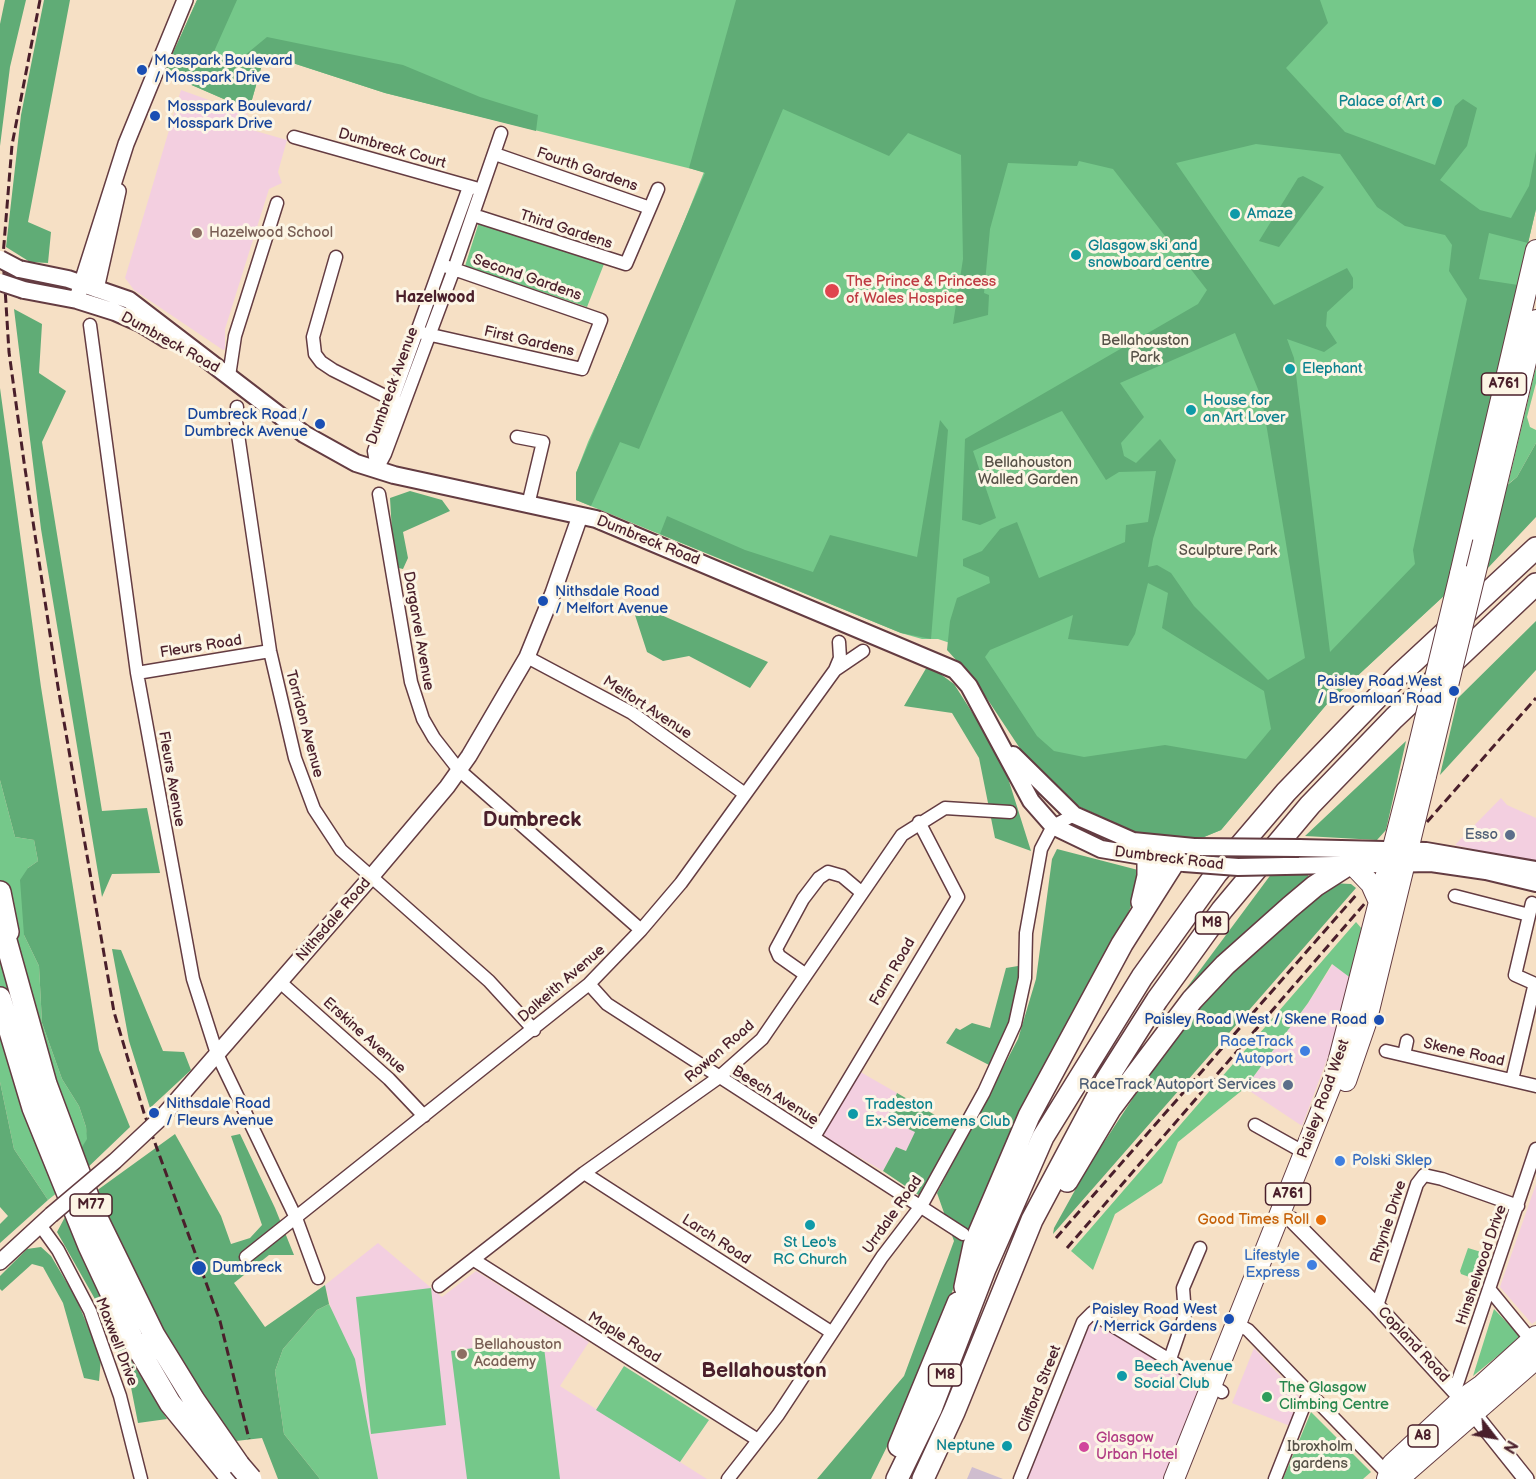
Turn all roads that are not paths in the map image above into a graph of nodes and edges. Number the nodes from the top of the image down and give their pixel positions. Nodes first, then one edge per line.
1 (185, 0) edge
2 (501, 133) dead end
3 (294, 137) dead end
4 (126, 144) junction
5 (495, 154) junction
6 (476, 188) junction
7 (658, 189) dead end
8 (277, 203) dead end
9 (650, 208) junction
10 (473, 215) junction
11 (1536, 250) edge
12 (336, 257) dead end
13 (0, 259) edge
14 (89, 259) junction
15 (448, 267) junction
16 (58, 278) junction
17 (0, 282) edge
18 (90, 287) junction
19 (76, 300) junction
20 (602, 320) joint
21 (1536, 320) edge
22 (90, 325) dead end
23 (423, 333) junction
24 (229, 376) junction
25 (397, 403) junction
26 (237, 407) dead end
27 (517, 437) dead end
28 (377, 469) junction
29 (379, 494) dead end
30 (528, 505) junction
31 (1482, 513) junction
32 (580, 516) junction
33 (1536, 538) edge
34 (1536, 548) edge
35 (1499, 582) junction
36 (1536, 584) edge
37 (1536, 596) edge
38 (839, 642) dead end
39 (270, 651) junction
40 (863, 651) dead end
41 (527, 657) junction
42 (835, 670) junction
43 (137, 673) junction
44 (1394, 718) junction
45 (1002, 744) junction
46 (459, 770) junction
47 (1419, 775) junction
48 (746, 794) junction
49 (1010, 812) dead end
50 (1074, 815) junction
51 (919, 822) junction
52 (1053, 826) junction
53 (1184, 855) junction
54 (1304, 857) junction
55 (1399, 857) junction
56 (1148, 859) junction
57 (1351, 863) junction
58 (1536, 870) edge
59 (371, 877) junction
60 (1536, 883) edge
61 (1315, 886) junction
62 (0, 892) edge
63 (861, 892) junction
64 (1455, 896) dead end
65 (1379, 902) junction
66 (0, 919) edge
67 (1134, 925) junction
68 (641, 930) junction
69 (806, 975) junction
70 (280, 982) junction
71 (589, 984) junction
72 (0, 998) edge
73 (27, 1024) junction
74 (534, 1030) junction
75 (1407, 1041) dead end
76 (1386, 1051) dead end
77 (217, 1054) junction
78 (1404, 1055) junction
79 (718, 1078) junction
80 (1512, 1080) junction
81 (1536, 1086) edge
82 (424, 1116) junction
83 (1255, 1125) dead end
84 (814, 1137) junction
85 (1043, 1137) junction
86 (1536, 1149) edge
87 (1305, 1153) junction
88 (584, 1173) junction
89 (921, 1206) junction
90 (1518, 1206) junction
91 (296, 1218) junction
92 (46, 1220) junction
93 (1292, 1220) junction
94 (963, 1234) dead end
95 (1200, 1248) dead end
96 (246, 1257) dead end
97 (474, 1260) junction
98 (0, 1262) edge
99 (318, 1278) dead end
100 (439, 1286) dead end
101 (965, 1287) junction
102 (1490, 1290) junction
103 (1377, 1306) junction
104 (1242, 1327) junction
105 (831, 1332) junction
106 (986, 1332) junction
107 (1535, 1345) edge
108 (1169, 1362) junction
109 (1217, 1390) junction
110 (1309, 1392) junction
111 (1464, 1401) junction
112 (758, 1440) junction
113 (241, 1474) edge
114 (1390, 1478) edge
115 (141, 1479) edge
116 (728, 1479) edge
117 (882, 1479) edge
118 (897, 1479) edge
119 (923, 1479) edge
120 (1020, 1479) edge
121 (1174, 1479) edge
122 (1188, 1479) edge
123 (1275, 1479) edge
124 (1526, 1479) edge

1 - 4 street
2 - 5 street, Dumbreck Avenue
3 - 6 street, Dumbreck Court
4 - 14 street
4 - 18 street
5 - 6 street, Dumbreck Avenue
5 - 9 street, Fourth Gardens
6 - 10 street, Dumbreck Avenue
6 - 15 street, Dumbreck Avenue
7 - 9 street, Fourth Gardens
8 - 24 street
9 - 10 street, Third Gardens
10 - 15 street, Dumbreck Avenue
11 - 31 main road, A761
12 - 25 street
13 - 16 main road, Dumbreck Road, bridge
14 - 16 street
14 - 18 street
15 - 20 street, Second Gardens
15 - 23 street, Dumbreck Avenue
16 - 18 main road, Dumbreck Road
17 - 19 main road, Dumbreck Road, bridge
18 - 19 main road
18 - 24 main road, Dumbreck Road
19 - 24 main road, Dumbreck Road
20 - 23 street, First Gardens
21 - 31 main road, A761
22 - 43 street, Fleurs Avenue
23 - 25 street, Dumbreck Avenue
24 - 28 main road, Dumbreck Road
25 - 28 street, Dumbreck Avenue
26 - 39 street, Torridon Avenue
27 - 30 street
28 - 30 main road, Dumbreck Road
29 - 46 street, Dargarvel Avenue
30 - 32 main road, Dumbreck Road
31 - 47 main road, A761, bridge
31 - 47 main road, bridge
32 - 41 street, Nithsdale Road
32 - 45 main road, Dumbreck Road
33 - 35 highway
34 - 35 highway, M8
35 - 85 highway, M8
36 - 44 highway, M8
37 - 44 highway
38 - 42 street, Dalkeith Avenue
39 - 43 street, Fleurs Road
39 - 59 street, Torridon Avenue
40 - 42 street, Dalkeith Avenue
41 - 46 street, Nithsdale Road
41 - 48 street, Melfort Avenue
42 - 48 street, Dalkeith Avenue
43 - 77 street, Fleurs Avenue
44 - 106 highway, M8
45 - 50 main road, Dumbreck Road
45 - 52 main road, Dumbreck Road
46 - 59 street, Nithsdale Road
46 - 68 street, Dargarvel Avenue
47 - 55 main road, Paisley Road West / A761
48 - 68 street, Dalkeith Avenue
49 - 51 street, Rowan Road
50 - 52 street
50 - 53 main road, Dumbreck Road
51 - 63 street, Rowan Road
51 - 84 street, Farm Road
52 - 56 main road, Dumbreck Road
52 - 89 street, Urrdale Road
53 - 54 main road, Dumbreck Road, bridge
53 - 54 main road, Dumbreck Road, bridge
53 - 56 main road, Dumbreck Road
53 - 67 highway
54 - 55 main road, Dumbreck Road
54 - 57 main road, Dumbreck Road
54 - 61 highway
55 - 57 main road, Dumbreck Road
55 - 58 main road
55 - 60 main road
55 - 65 main road, Paisley Road West / A761
55 - 93 main road, Paisley Road West / A761
56 - 67 highway
57 - 61 highway, M8
57 - 65 main road
59 - 70 street, Nithsdale Road
59 - 74 street, Torridon Avenue
61 - 106 highway, M8
62 - 73 highway, M77
63 - 69 street, Rowan Road
63 - 69 street
64 - 80 street
65 - 87 main road, Paisley Road West / A761
66 - 73 highway, M77
67 - 101 highway
68 - 71 street, Dalkeith Avenue
69 - 79 street, Rowan Road
70 - 77 street, Nithsdale Road
70 - 82 street, Erskine Avenue
71 - 74 street, Dalkeith Avenue
71 - 79 street, Beech Avenue
72 - 113 highway, M77
73 - 113 highway, M77
74 - 82 street, Dalkeith Avenue
75 - 78 street
76 - 78 street, Skene Road
77 - 91 street, Fleurs Avenue
77 - 92 street, Nithsdale Road, bridge
78 - 80 street, Skene Road
79 - 84 street, Beech Avenue
79 - 88 street, Rowan Road
80 - 81 street, Skene Road
82 - 91 street, Dalkeith Avenue
83 - 87 street
84 - 89 street, Beech Avenue
85 - 101 highway, M8
85 - 118 highway, M8
86 - 90 street, Hinshelwood Drive
87 - 104 main road, Paisley Road West / A761
88 - 97 street, Rowan Road
88 - 105 street, Larch Road
89 - 94 street, Beech Avenue
89 - 105 street, Urrdale Road
90 - 102 street, Hinshelwood Drive
90 - 103 street, Rhynie Drive
91 - 96 street, Dalkeith Avenue
91 - 99 street, Fleurs Avenue
92 - 98 street, Nithsdale Road
92 - 115 street, Maxwell Drive
93 - 103 street, Copland Road
93 - 104 main road, Paisley Road West / A761
95 - 108 street
97 - 100 street, Rowan Road
97 - 112 street, Maple Road
101 - 117 highway, M8
102 - 107 street
102 - 111 street, Hinshelwood Drive
103 - 111 street, Copland Road
104 - 109 main road, Paisley Road West / A761
104 - 110 street
105 - 112 street, Urrdale Road
106 - 119 highway, M8
107 - 111 main road, A8
108 - 109 street
108 - 120 street, Clifford Street
109 - 121 main road, Paisley Road West / A761
109 - 122 main road, Paisley Road West / A761
110 - 114 street
110 - 123 street
111 - 114 main road, A8
111 - 124 street, Copland Road
112 - 116 street, Urrdale Road

